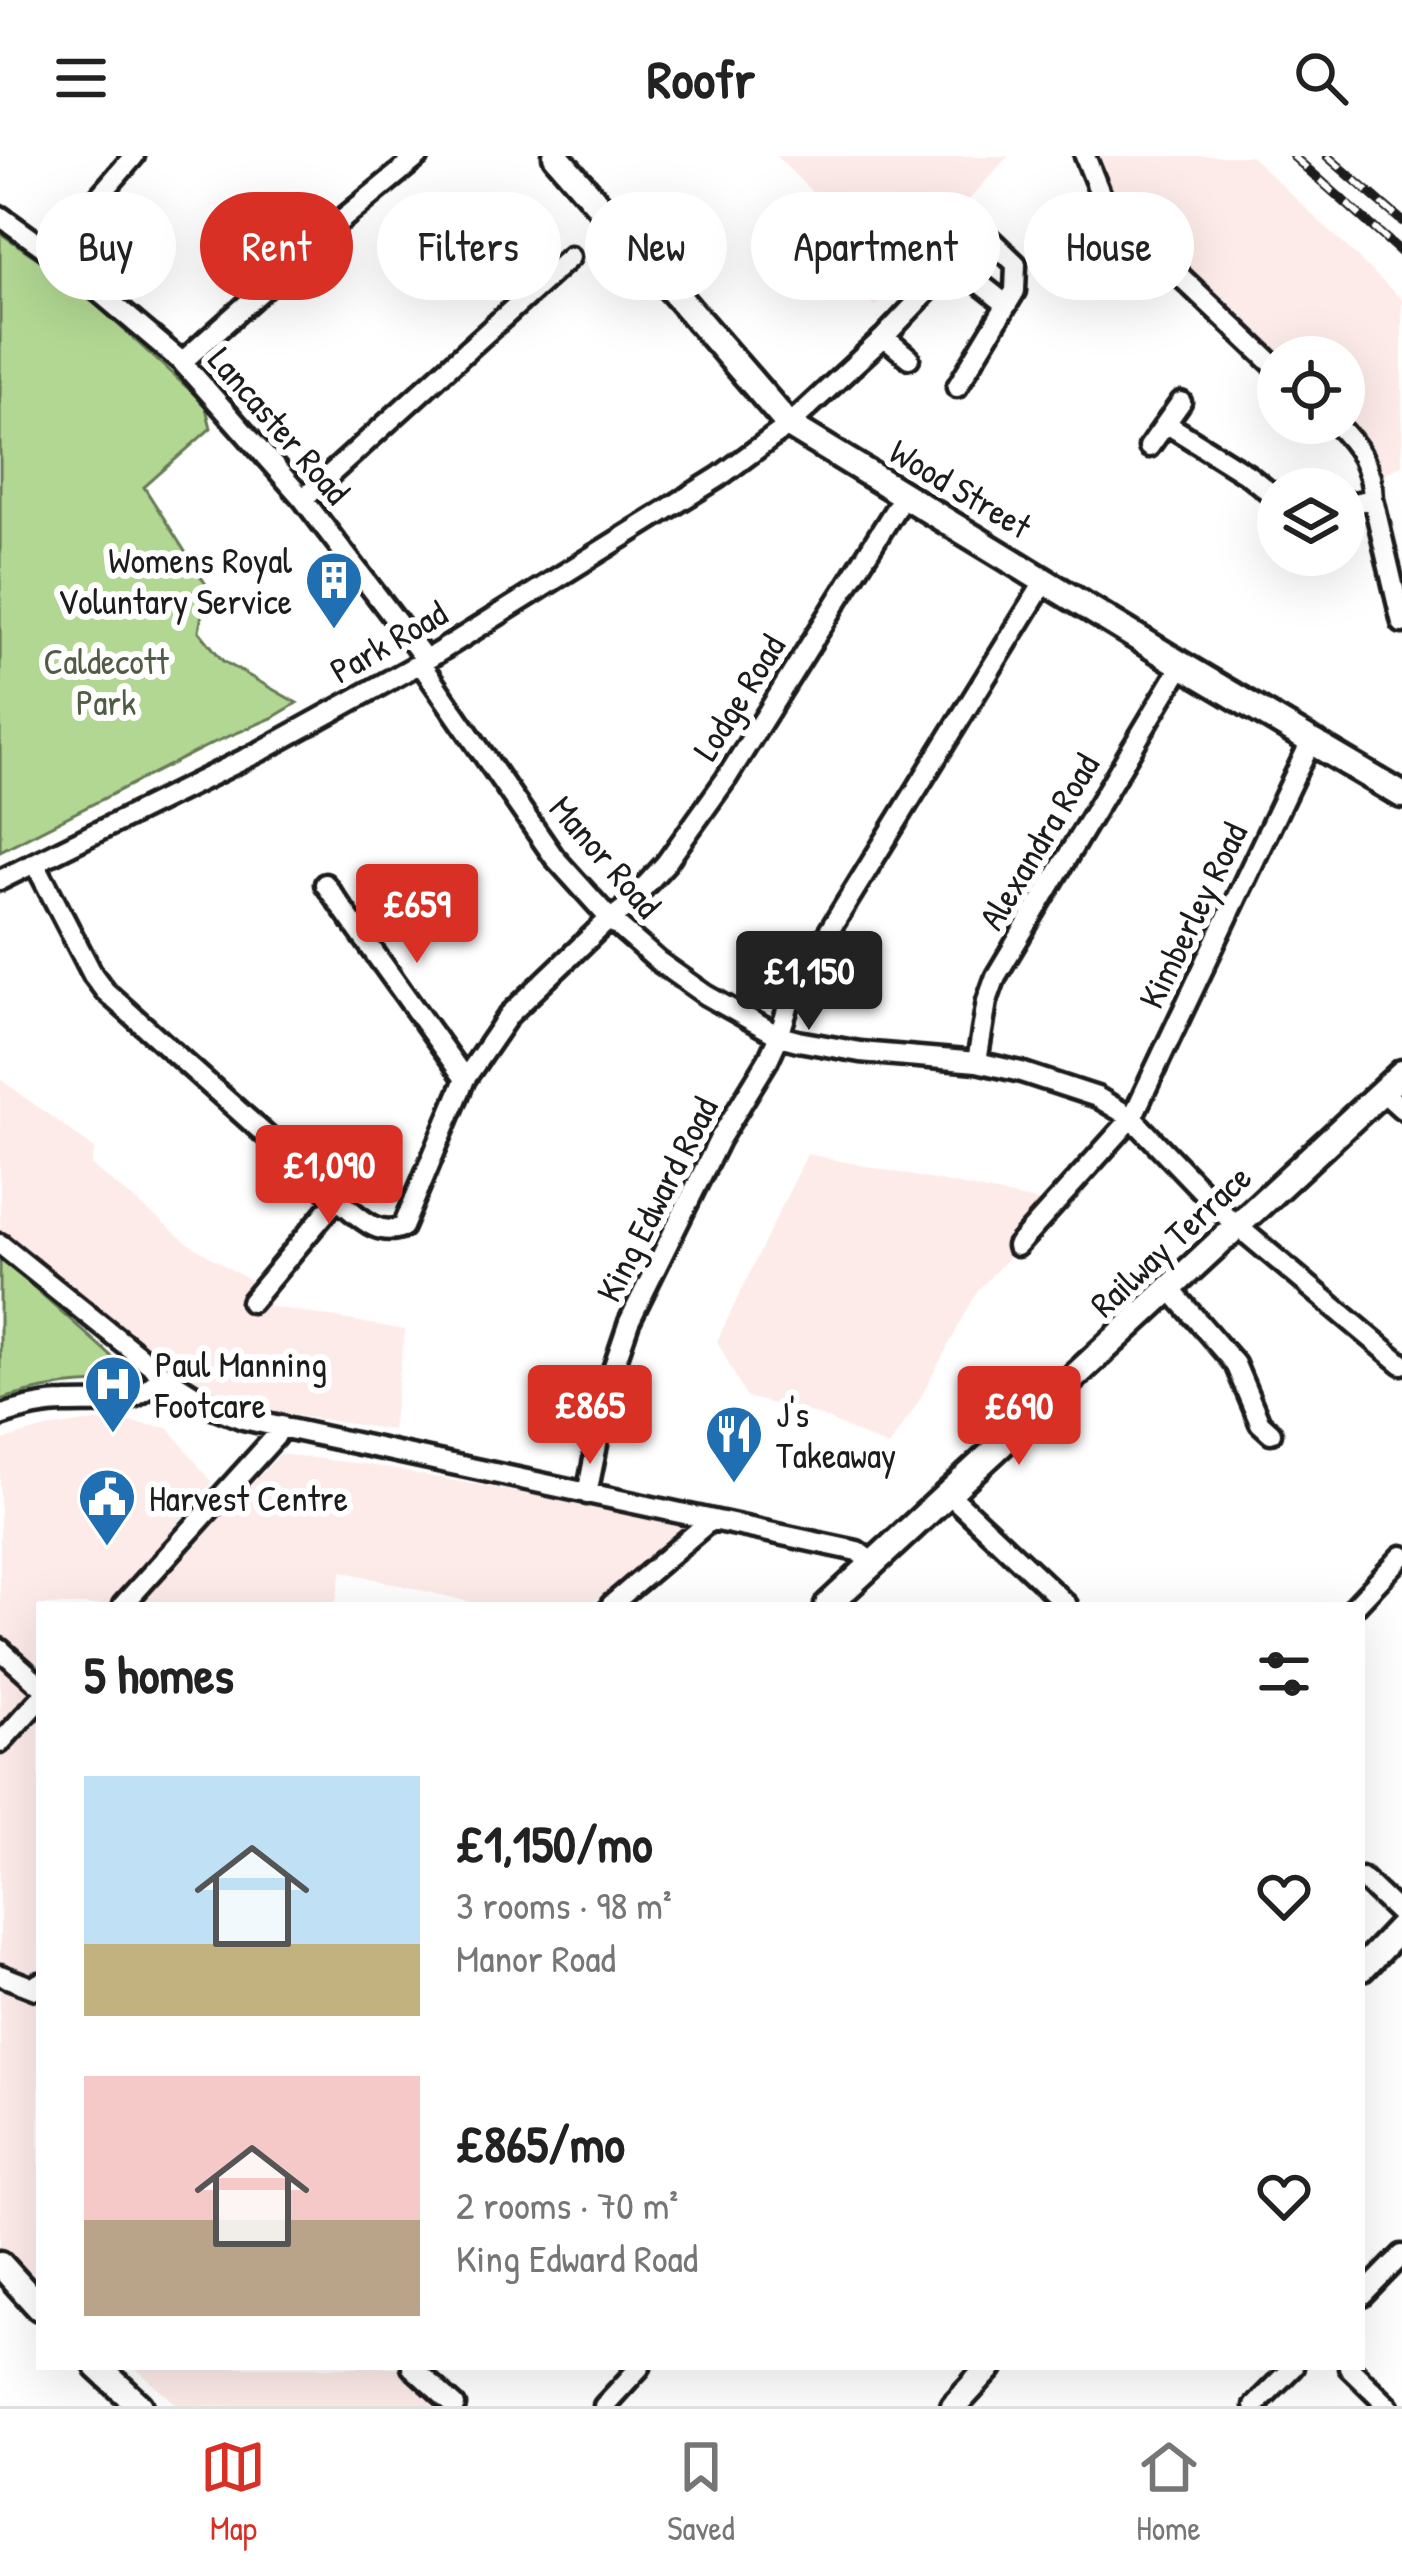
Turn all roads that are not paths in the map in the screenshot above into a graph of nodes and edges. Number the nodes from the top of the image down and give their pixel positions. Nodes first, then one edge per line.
1 (134, 156) edge
2 (419, 156) edge
3 (556, 156) edge
4 (1085, 156) edge
5 (103, 192) edge
6 (0, 216) edge
7 (36, 241) edge
8 (1000, 249) edge
9 (570, 257) dead end
10 (1000, 299) edge
11 (108, 300) edge
12 (919, 300) edge
13 (1007, 305) junction
14 (884, 337) junction
15 (1257, 349) edge
16 (909, 358) dead end
17 (182, 362) junction
18 (957, 387) dead end
19 (1181, 402) dead end
20 (1167, 424) junction
21 (789, 425) junction
22 (1355, 444) edge
23 (1149, 447) dead end
24 (1257, 482) edge
25 (904, 495) junction
26 (303, 499) junction
27 (1373, 499) junction
28 (1365, 501) edge
29 (1045, 581) junction
30 (1402, 623) edge
31 (423, 661) junction
32 (1182, 665) junction
33 (1311, 741) junction
34 (1398, 786) edge
35 (35, 863) junction
36 (0, 880) edge
37 (325, 884) dead end
38 (610, 920) junction
39 (779, 1036) junction
40 (977, 1062) junction
41 (1402, 1073) edge
42 (465, 1079) junction
43 (1382, 1091) junction
44 (1402, 1108) edge
45 (1132, 1118) junction
46 (337, 1199) junction
47 (1237, 1225) junction
48 (0, 1244) edge
49 (1017, 1246) dead end
50 (1170, 1289) junction
51 (251, 1302) dead end
52 (1402, 1364) edge
53 (163, 1375) junction
54 (0, 1416) edge
55 (281, 1426) junction
56 (1260, 1431) dead end
57 (946, 1492) junction
58 (587, 1494) junction
59 (711, 1520) junction
60 (1402, 1556) edge
61 (873, 1563) junction
62 (126, 1602) edge
63 (615, 1602) edge
64 (831, 1602) edge
65 (1064, 1602) edge
66 (1358, 1602) edge
67 (0, 1649) edge
68 (36, 1681) edge
69 (36, 1703) edge
70 (0, 1743) edge
71 (1365, 1881) edge
72 (1402, 1916) edge
73 (1402, 1926) edge
74 (1365, 1965) edge
75 (0, 1975) edge
76 (36, 1986) edge
77 (1402, 2254) edge
78 (0, 2264) edge
79 (1365, 2293) edge
80 (36, 2304) edge
81 (101, 2370) edge
82 (415, 2370) edge
83 (637, 2370) edge
84 (987, 2370) edge
85 (1289, 2370) edge
86 (1352, 2370) edge
87 (140, 2406) edge
88 (454, 2406) edge
89 (604, 2406) edge
90 (954, 2406) edge
91 (1254, 2406) edge
92 (1389, 2406) edge

1 - 5 street
2 - 17 street
3 - 21 street, Wood Street
4 - 15 street
6 - 7 street, Lancaster Road
8 - 13 street
9 - 26 street
10 - 13 street
11 - 17 street, Lancaster Road
12 - 14 street, Park Road
13 - 18 street
14 - 16 street
14 - 21 street, Park Road
17 - 26 street, Lancaster Road
19 - 20 street
20 - 23 street
20 - 24 street
21 - 25 street, Wood Street
21 - 31 street, Park Road
22 - 27 street
25 - 29 street, Wood Street
25 - 38 street, Lodge Road
26 - 31 street, Lancaster Road
27 - 28 street
27 - 30 street
29 - 32 street, Wood Street
29 - 39 street, King Edward Road
31 - 35 street, Park Road
31 - 38 street, Manor Road
32 - 33 street, Wood Street
32 - 40 street, Alexandra Road
33 - 34 street, Wood Street
33 - 45 street, Kimberley Road
35 - 36 street, Park Road
35 - 46 street
37 - 42 street
38 - 39 street, Manor Road
38 - 42 street, Lodge Road
39 - 40 street, Manor Road
39 - 58 street, King Edward Road
40 - 45 street, Manor Road
41 - 43 street, Railway Terrace
42 - 46 street, Lodge Road
43 - 44 street
43 - 47 street, Railway Terrace
45 - 47 street, Manor Road
45 - 49 street, Kimberley Road
46 - 51 street
47 - 50 street, Railway Terrace
47 - 52 street, Manor Road
48 - 53 street
50 - 56 street
50 - 57 street, Railway Terrace
53 - 54 street
53 - 55 street
55 - 58 street
55 - 62 street
57 - 61 street, Railway Terrace
57 - 65 street
58 - 59 street
59 - 61 street
59 - 63 street
60 - 66 street
61 - 64 street, Railway Terrace
67 - 68 street
69 - 70 street
71 - 72 street
73 - 74 street
75 - 76 street
77 - 79 street
78 - 80 street
81 - 87 street
82 - 88 street
83 - 89 street
84 - 90 street
85 - 91 street
86 - 92 street

